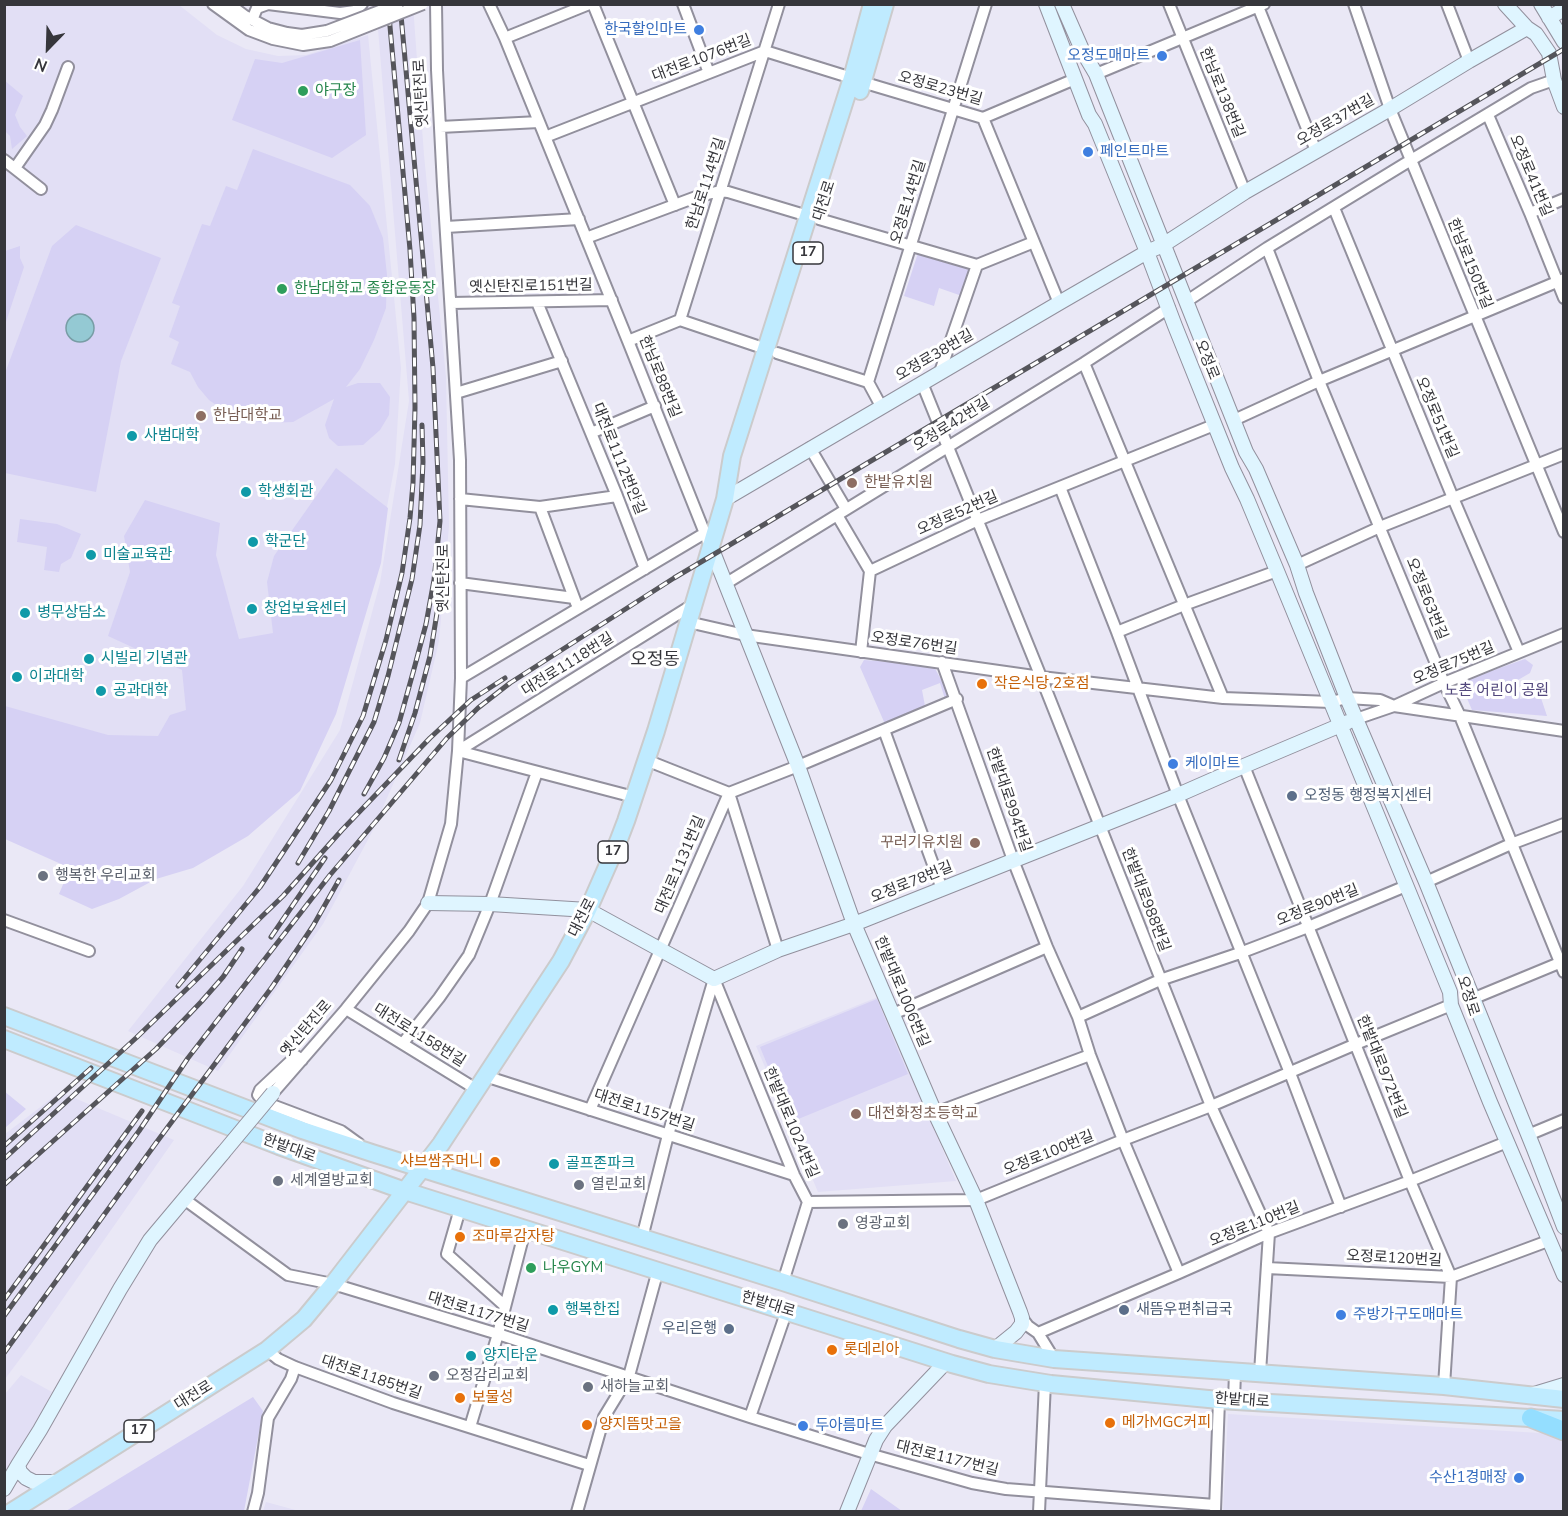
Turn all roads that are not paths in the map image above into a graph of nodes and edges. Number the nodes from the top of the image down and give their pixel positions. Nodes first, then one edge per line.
1 (213, 4) edge
2 (229, 4) edge
3 (268, 4) edge
4 (362, 4) edge
5 (398, 4) edge
6 (423, 4) edge
7 (436, 4) edge
8 (489, 4) edge
9 (591, 4) edge
10 (682, 4) edge
11 (779, 4) edge
12 (872, 4) edge
13 (885, 4) edge
14 (986, 4) edge
15 (1046, 4) edge
16 (1062, 4) edge
17 (1169, 4) edge
18 (1354, 4) edge
19 (1447, 4) edge
20 (1505, 4) edge
21 (1541, 4) edge
22 (1260, 5) edge
23 (1563, 9) edge
24 (1549, 18) junction
25 (252, 20) junction
26 (1527, 28) junction
27 (329, 36) junction
28 (1182, 37) junction
29 (505, 38) junction
30 (1563, 42) edge
31 (765, 51) junction
32 (1469, 61) junction
33 (68, 67) dead end
34 (709, 73) junction
35 (1096, 74) junction
36 (1075, 79) junction
37 (857, 80) junction
38 (1554, 80) junction
39 (633, 102) junction
40 (1563, 107) edge
41 (953, 109) junction
42 (1390, 110) junction
43 (1488, 116) junction
44 (983, 118) junction
45 (539, 122) junction
46 (440, 127) junction
47 (545, 137) junction
48 (1316, 151) junction
49 (4, 160) edge
50 (1411, 160) junction
51 (15, 168) junction
52 (41, 189) dead end
53 (720, 191) junction
54 (1245, 192) junction
55 (1563, 199) edge
56 (675, 205) junction
57 (1334, 208) junction
58 (1530, 213) junction
59 (814, 218) junction
60 (579, 219) junction
61 (446, 227) junction
62 (586, 238) junction
63 (1034, 242) junction
64 (911, 245) junction
65 (1163, 245) junction
66 (1267, 248) junction
67 (1147, 252) junction
68 (977, 265) junction
69 (1560, 280) edge
70 (1563, 298) edge
71 (612, 300) junction
72 (1186, 301) junction
73 (537, 302) junction
74 (450, 303) junction
75 (1059, 303) junction
76 (1169, 308) junction
77 (1474, 315) junction
78 (680, 320) junction
79 (628, 340) junction
80 (1392, 350) junction
81 (771, 351) junction
82 (562, 361) junction
83 (1084, 363) junction
84 (940, 372) junction
85 (1319, 381) junction
86 (868, 382) junction
87 (922, 383) junction
88 (456, 393) junction
89 (655, 406) junction
90 (881, 406) junction
91 (1234, 420) junction
92 (1214, 424) junction
93 (591, 433) junction
94 (947, 446) junction
95 (810, 448) junction
96 (1563, 454) edge
97 (1124, 461) junction
98 (1536, 465) junction
99 (1060, 487) junction
100 (617, 496) junction
101 (1453, 498) junction
102 (460, 499) junction
103 (725, 499) junction
104 (540, 507) junction
105 (842, 512) junction
106 (978, 520) junction
107 (1380, 527) junction
108 (1563, 532) edge
109 (708, 540) junction
110 (1297, 565) junction
111 (645, 569) junction
112 (870, 571) junction
113 (1277, 571) junction
114 (460, 583) junction
115 (725, 584) junction
116 (576, 604) junction
117 (694, 604) junction
118 (1184, 605) junction
119 (688, 622) junction
120 (1117, 632) junction
121 (1563, 634) edge
122 (745, 635) junction
123 (861, 652) junction
124 (1520, 652) junction
125 (942, 662) junction
126 (461, 678) junction
127 (1041, 678) junction
128 (1444, 683) junction
129 (1138, 688) junction
130 (1223, 698) junction
131 (1347, 698) junction
132 (957, 699) junction
133 (1331, 702) junction
134 (1394, 706) junction
135 (1460, 716) junction
136 (1356, 720) junction
137 (1341, 725) junction
138 (884, 730) junction
139 (1563, 730) edge
140 (458, 751) junction
141 (646, 760) junction
142 (798, 766) junction
143 (1244, 766) junction
144 (537, 772) junction
145 (729, 793) junction
146 (1178, 795) junction
147 (634, 797) junction
148 (1563, 824) edge
149 (1100, 826) junction
150 (1511, 844) junction
151 (1013, 860) junction
152 (1426, 882) junction
153 (1406, 886) junction
154 (942, 889) junction
155 (428, 903) junction
156 (490, 904) junction
157 (588, 910) junction
158 (4, 920) edge
159 (854, 924) junction
160 (1308, 927) junction
161 (1047, 947) junction
162 (661, 950) junction
163 (778, 950) junction
164 (89, 951) dead end
165 (1240, 953) junction
166 (1562, 965) edge
167 (714, 979) junction
168 (1160, 980) junction
169 (1472, 999) junction
170 (1452, 1005) junction
171 (346, 1009) junction
172 (893, 1014) junction
173 (4, 1016) edge
174 (1077, 1017) junction
175 (4, 1040) edge
176 (403, 1044) junction
177 (1356, 1044) junction
178 (1090, 1055) junction
179 (302, 1060) junction
180 (1290, 1073) junction
181 (481, 1082) junction
182 (273, 1093) joint
183 (1211, 1106) junction
184 (590, 1110) junction
185 (935, 1113) junction
186 (1563, 1120) edge
187 (668, 1134) junction
188 (1528, 1135) junction
189 (1123, 1140) junction
190 (1507, 1142) junction
191 (372, 1153) junction
192 (422, 1169) junction
193 (794, 1175) junction
194 (1410, 1181) junction
195 (405, 1191) junction
196 (184, 1199) junction
197 (976, 1200) junction
198 (808, 1202) junction
199 (1341, 1207) junction
200 (460, 1209) junction
201 (1563, 1227) edge
202 (525, 1230) junction
203 (1269, 1233) junction
204 (642, 1238) junction
205 (1548, 1241) junction
206 (1267, 1268) junction
207 (658, 1270) junction
208 (1179, 1273) junction
209 (1563, 1275) edge
210 (1451, 1277) junction
211 (783, 1282) junction
212 (333, 1284) junction
213 (505, 1306) junction
214 (787, 1310) junction
215 (1022, 1318) junction
216 (1038, 1333) junction
217 (498, 1334) junction
218 (995, 1349) junction
219 (267, 1350) junction
220 (1054, 1359) junction
221 (946, 1362) junction
222 (295, 1367) junction
223 (1235, 1372) junction
224 (1260, 1373) junction
225 (629, 1376) junction
226 (1045, 1383) junction
227 (1563, 1385) edge
228 (1444, 1386) junction
229 (1530, 1395) junction
230 (1563, 1399) edge
231 (1226, 1400) junction
232 (750, 1417) junction
233 (1531, 1418) junction
234 (1563, 1420) edge
235 (470, 1427) junction
236 (1563, 1431) edge
237 (869, 1454) junction
238 (18, 1465) junction
239 (589, 1465) junction
240 (57, 1482) junction
241 (4, 1489) edge
242 (1040, 1491) junction
243 (1215, 1508) edge
244 (11, 1512) edge
245 (253, 1512) edge
246 (577, 1512) edge
247 (847, 1512) edge
248 (1039, 1512) edge

1 - 27 street
2 - 25 street
3 - 4 street
3 - 25 street
5 - 27 street, bridge
6 - 27 street, bridge
7 - 46 street, 옛신탄진로
8 - 29 street, 한남로88번길
9 - 29 street
9 - 39 street
10 - 34 street
11 - 31 street, 한남로114번길
12 - 37 main road, 대전로 / 17
13 - 37 main road, 대전로 / 17
14 - 41 street, 오정로14번길
15 - 36 street, 오정로
16 - 35 street, 오정로
17 - 28 street, 한남로138번길
18 - 42 street, 한남로150번길
19 - 32 street
20 - 26 street
21 - 24 street
22 - 28 street
22 - 48 street
23 - 24 street
24 - 30 street
25 - 27 street
26 - 32 street, 오정로37번길
26 - 38 street
28 - 35 street
28 - 54 street, 한남로138번길
29 - 45 street, 한남로88번길
31 - 34 street, 대전로1076번길
31 - 37 street, 대전로1076번길
31 - 53 street, 한남로114번길
32 - 42 street, 오정로37번길
33 - 51 street
34 - 39 street, 대전로1076번길
35 - 65 street, 오정로
36 - 44 street, 오정로23번길
36 - 67 street, 오정로
37 - 41 street, 오정로23번길
37 - 59 main road, 대전로 / 17
38 - 40 street
38 - 43 street
39 - 47 street, 대전로1076번길
39 - 56 street
41 - 44 street, 오정로23번길
41 - 64 street, 오정로14번길
42 - 48 street, 오정로37번길
42 - 50 street, 한남로150번길
43 - 50 street
43 - 58 street, 오정로41번길
44 - 63 street
45 - 46 street
45 - 47 street, 한남로88번길
46 - 61 street, 옛신탄진로
47 - 60 street, 한남로88번길
48 - 54 street, 오정로37번길
49 - 51 street
50 - 57 street
50 - 77 street, 한남로150번길
51 - 52 street
53 - 56 street
53 - 59 street
53 - 78 street, 한남로114번길
54 - 65 street, 오정로37번길
55 - 58 street
56 - 62 street
57 - 66 street
57 - 80 street
58 - 69 street, 오정로41번길
59 - 64 street
59 - 81 main road, 대전로 / 17
60 - 61 street
60 - 62 street, 한남로88번길
61 - 74 street, 옛신탄진로
62 - 71 street, 한남로88번길
63 - 68 street
63 - 75 street
64 - 68 street
64 - 86 street, 오정로14번길
65 - 67 street, 오정로38번길
65 - 72 street, 오정로
66 - 72 street
66 - 85 street
67 - 75 street, 오정로38번길
67 - 76 street, 오정로
68 - 84 street
69 - 70 street
69 - 77 street
71 - 73 street, 옛신탄진로151번길
71 - 79 street, 한남로88번길
72 - 91 street, 오정로
73 - 74 street, 옛신탄진로151번길
73 - 82 street, 대전로1112번안길
74 - 88 street, 옛신탄진로
75 - 84 street, 오정로38번길
76 - 83 street, 오정로42번길
76 - 92 street, 오정로
77 - 80 street
77 - 98 street, 한남로150번길
78 - 79 street
78 - 81 street
79 - 89 street, 한남로88번길
80 - 85 street
80 - 101 street, 오정로51번길
81 - 86 street
81 - 103 main road, 대전로 / 17
82 - 88 street
82 - 93 street, 대전로1112번안길
83 - 94 street, 오정로42번길
83 - 97 street
84 - 87 street, 오정로38번길
85 - 91 street
85 - 107 street
86 - 90 street
87 - 90 street, 오정로38번길
87 - 94 street, 한밭대로988번길
88 - 102 street, 옛신탄진로
89 - 93 street
89 - 109 street, 한남로88번길
90 - 95 street, 오정로38번길
91 - 110 street, 오정로
92 - 97 street, 오정로52번길
92 - 113 street, 오정로
93 - 100 street, 대전로1112번안길
94 - 105 street, 오정로42번길
94 - 106 street, 한밭대로988번길
95 - 103 street, 오정로38번길
95 - 105 street
96 - 98 street
97 - 99 street, 오정로52번길
97 - 118 street
98 - 101 street
98 - 108 street, 한남로150번길
99 - 106 street, 오정로52번길
99 - 120 street
100 - 104 street
100 - 111 street, 대전로1112번안길
101 - 107 street
101 - 124 street
102 - 104 street
102 - 114 street, 옛신탄진로
103 - 109 main road, 대전로 / 17
104 - 116 street
105 - 112 street
105 - 115 street, 오정로42번길
106 - 112 street, 오정로52번길
106 - 127 street, 한밭대로988번길
107 - 110 street
107 - 128 street, 오정로63번길
109 - 111 street
109 - 115 street, 한밭대로1006번길
109 - 117 main road, 대전로 / 17
110 - 131 street, 오정로
111 - 116 street
112 - 123 street
113 - 118 street
113 - 133 street, 오정로
114 - 116 street
114 - 126 street, 옛신탄진로
115 - 122 street, 한밭대로1006번길
116 - 126 street
117 - 119 main road, 대전로 / 17
117 - 140 street, 대전로1118번길
118 - 120 street
118 - 130 street
119 - 122 street, 오정로76번길
119 - 141 main road, 대전로 / 17
120 - 129 street
121 - 124 street, 오정로75번길
122 - 123 street, 오정로76번길
122 - 142 street, 한밭대로1006번길
123 - 125 street, 오정로76번길
124 - 128 street, 오정로75번길
125 - 127 street, 오정로76번길
125 - 132 street, 한밭대로994번길
126 - 140 street, 옛신탄진로
127 - 129 street, 오정로76번길
127 - 149 street, 한밭대로988번길
128 - 134 street, 오정로75번길
128 - 135 street, 오정로63번길
129 - 130 street, 오정로76번길
129 - 146 street
130 - 133 street, 오정로76번길
131 - 133 street, 오정로76번길
131 - 134 street, 오정로76번길
131 - 136 street, 오정로
132 - 138 street
132 - 151 street, 한밭대로994번길
133 - 137 street, 오정로
134 - 135 street, 오정로76번길
134 - 136 street, 오정로75번길
135 - 139 street, 오정로76번길
135 - 150 street, 오정로63번길
136 - 137 street
136 - 152 street, 오정로
137 - 143 street, 오정로78번길
137 - 153 street, 오정로
138 - 142 street
138 - 154 street
140 - 144 street
140 - 155 street, 옛신탄진로
141 - 145 street
141 - 147 main road, 대전로 / 17
142 - 145 street
142 - 159 street, 한밭대로1006번길
143 - 146 street, 오정로78번길
143 - 160 street, 한밭대로972번길
144 - 147 street
144 - 156 street
145 - 162 street, 대전로1131번길
145 - 163 street
146 - 149 street, 오정로78번길
146 - 165 street
147 - 157 main road, 대전로 / 17
148 - 150 street
149 - 151 street, 오정로78번길
149 - 168 street, 한밭대로988번길
150 - 152 street
150 - 166 street, 오정로63번길
151 - 154 street, 오정로78번길
151 - 161 street, 한밭대로994번길
152 - 169 street, 오정로
153 - 160 street, 오정로90번길
153 - 170 street, 오정로
154 - 159 street, 오정로78번길
155 - 156 street
155 - 171 street, 옛신탄진로
156 - 157 street
156 - 176 street
157 - 162 street
157 - 181 main road, 대전로 / 17
158 - 164 street
159 - 163 street, 오정로78번길
159 - 172 street, 한밭대로1006번길
160 - 165 street, 오정로90번길
160 - 177 street, 한밭대로972번길
161 - 172 street
161 - 174 street, 한밭대로994번길
162 - 167 street
162 - 184 street
163 - 167 street, 오정로78번길
165 - 168 street, 오정로90번길
165 - 180 street
166 - 169 street
167 - 187 street
167 - 193 street, 한밭대로1024번길
168 - 174 street, 오정로90번길
168 - 183 street, 한밭대로988번길
169 - 188 street, 오정로
170 - 177 street, 오정로100번길
170 - 190 street, 오정로
171 - 176 street, 대전로1158번길
171 - 179 street, 옛신탄진로
172 - 185 street, 한밭대로1006번길
173 - 191 main road, 한밭대로
174 - 178 street, 한밭대로994번길
175 - 195 main road, 한밭대로
176 - 181 street, 대전로1158번길
177 - 180 street, 오정로100번길
177 - 194 street, 한밭대로972번길
178 - 185 street
178 - 189 street, 한밭대로994번길
179 - 182 street, 옛신탄진로
179 - 191 street
180 - 183 street, 오정로100번길
180 - 199 street
181 - 184 street, 대전로1157번길
181 - 192 main road, 대전로 / 17
182 - 196 street, bridge
183 - 189 street, 오정로100번길
183 - 203 street, 한밭대로988번길
184 - 187 street, 대전로1157번길
185 - 197 street, 한밭대로1006번길
186 - 188 street
187 - 193 street, 대전로1157번길
187 - 204 street
188 - 201 street, 오정로
189 - 197 street, 오정로100번길
189 - 208 street, 한밭대로994번길
190 - 194 street, 오정로110번길
190 - 205 street, 오정로
191 - 192 main road, 한밭대로
192 - 195 main road, 대전로 / 17
192 - 204 main road, 한밭대로
193 - 198 street, 한밭대로1024번길
194 - 199 street, 오정로110번길
194 - 210 street, 한밭대로972번길
195 - 200 main road, 한밭대로
195 - 212 main road, 대전로 / 17
196 - 212 street
196 - 238 street
197 - 198 street, 오정로100번길
197 - 215 street, 한밭대로1006번길
198 - 211 street, 한밭대로1024번길
199 - 203 street, 오정로110번길
200 - 202 main road, 한밭대로
200 - 213 street
202 - 207 main road, 한밭대로
202 - 213 street
203 - 206 street, 한밭대로988번길
203 - 208 street, 오정로110번길
204 - 211 main road, 한밭대로
205 - 209 street, 오정로
205 - 210 street, 오정로120번길
206 - 210 street, 오정로120번길
206 - 224 street, 한밭대로988번길
207 - 214 main road, 한밭대로
207 - 225 street
208 - 216 street, 오정로110번길
210 - 228 street, 한밭대로972번길
211 - 218 main road, 한밭대로
212 - 217 street, 대전로1177번길
212 - 219 main road, 대전로 / 17
213 - 217 street
214 - 221 main road, 한밭대로
214 - 232 street
215 - 216 street
215 - 218 street
216 - 220 street
217 - 225 street, 대전로1177번길
217 - 235 street
218 - 220 main road, 한밭대로
219 - 222 street, 대전로1185번길
219 - 240 main road, 대전로 / 17
220 - 223 main road, 한밭대로
221 - 226 main road, 한밭대로
221 - 237 street
222 - 235 street, 대전로1185번길
222 - 245 street
223 - 224 main road, 한밭대로
223 - 231 street
224 - 228 main road, 한밭대로
225 - 232 street, 대전로1177번길
225 - 239 street
226 - 231 main road, 한밭대로
226 - 242 street
227 - 229 street
228 - 229 main road, 한밭대로
229 - 230 main road, 한밭대로
231 - 233 main road, 한밭대로
231 - 243 street
232 - 237 street, 대전로1177번길
233 - 234 main road, 한밭대로
233 - 236 highway
235 - 239 street, 대전로1185번길
237 - 242 street, 대전로1177번길
237 - 247 street
238 - 240 street
238 - 241 street
239 - 246 street
240 - 244 main road, 대전로 / 17
242 - 243 street, 대전로1177번길
242 - 248 street

